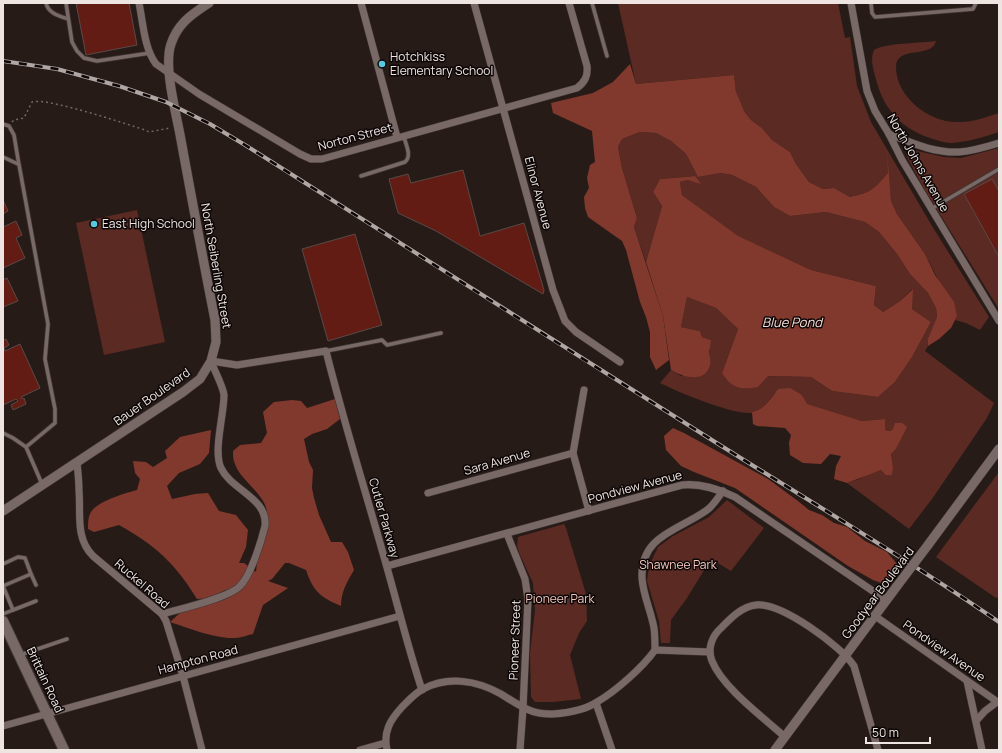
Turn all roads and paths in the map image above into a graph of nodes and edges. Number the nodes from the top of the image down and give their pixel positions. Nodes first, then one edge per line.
1 (46, 3) edge
2 (66, 3) edge
3 (139, 3) edge
4 (209, 3) edge
5 (361, 3) edge
6 (474, 3) edge
7 (569, 3) edge
8 (592, 3) edge
9 (851, 3) edge
10 (871, 3) edge
11 (976, 3) edge
12 (68, 19) junction
13 (150, 53) junction
14 (607, 56) dead end
15 (169, 73) junction
16 (504, 109) junction
17 (19, 119) dead end
18 (3, 124) edge
19 (164, 130) dead end
20 (889, 134) junction
21 (400, 136) junction
22 (999, 143) edge
23 (3, 157) edge
24 (18, 164) junction
25 (999, 169) edge
26 (361, 176) dead end
27 (931, 208) junction
28 (999, 321) edge
29 (441, 333) dead end
30 (326, 351) junction
31 (211, 361) junction
32 (620, 362) dead end
33 (584, 390) dead end
34 (3, 433) edge
35 (26, 447) junction
36 (999, 449) edge
37 (572, 453) junction
38 (77, 463) junction
39 (42, 485) junction
40 (723, 491) junction
41 (428, 493) dead end
42 (3, 511) edge
43 (589, 511) junction
44 (507, 534) junction
45 (3, 564) edge
46 (387, 566) junction
47 (31, 574) junction
48 (36, 585) dead end
49 (3, 586) edge
50 (36, 600) dead end
51 (886, 600) junction
52 (13, 610) junction
53 (3, 614) edge
54 (162, 614) junction
55 (400, 616) junction
56 (875, 616) junction
57 (3, 621) edge
58 (5, 632) edge
59 (67, 639) dead end
60 (655, 650) junction
61 (710, 652) junction
62 (846, 655) junction
63 (19, 656) junction
64 (183, 676) junction
65 (967, 681) junction
66 (422, 690) junction
67 (596, 703) junction
68 (998, 703) edge
69 (524, 708) junction
70 (46, 714) junction
71 (976, 721) junction
72 (3, 726) edge
73 (785, 737) junction
74 (386, 746) edge
75 (64, 750) edge
76 (202, 750) edge
77 (360, 750) edge
78 (520, 750) edge
79 (612, 750) edge
80 (775, 750) edge
81 (878, 750) edge
82 (982, 750) edge

1 - 12 lane
2 - 12 lane
3 - 13 street, Norton Street
4 - 15 street, North Seiberling Street
5 - 21 street
6 - 16 street, Elinor Avenue
7 - 16 street, Norton Street
8 - 14 lane
9 - 20 street, North Johns Avenue
10 - 11 lane
12 - 13 lane
13 - 15 street, Norton Street
15 - 21 street, Norton Street
15 - 31 street, North Seiberling Street
16 - 21 street, Norton Street
16 - 32 street, Elinor Avenue
17 - 19 path
18 - 24 lane
20 - 22 street
20 - 27 street, North Johns Avenue
21 - 26 lane
23 - 24 lane
24 - 35 lane
25 - 27 lane
27 - 28 street, North Johns Avenue
29 - 30 lane
30 - 31 street
30 - 46 street, Cutler Parkway
31 - 38 street, Bauer Boulevard
31 - 54 street
33 - 37 street
34 - 35 lane
35 - 39 lane
36 - 51 street, Goodyear Boulevard, bridge
37 - 41 street, Sara Avenue
37 - 43 street
38 - 39 street, Bauer Boulevard
38 - 54 street, Ruckel Road
39 - 42 street, Bauer Boulevard
40 - 43 street, Pondview Avenue
40 - 51 street, Pondview Avenue
40 - 60 street
43 - 44 street, Pondview Avenue
44 - 46 street, Pondview Avenue
44 - 69 street, Pioneer Street
45 - 47 lane
46 - 55 street, Cutler Parkway
47 - 48 lane
47 - 49 lane
49 - 52 lane
50 - 52 lane
51 - 56 street, Goodyear Boulevard
52 - 53 lane
54 - 64 street, Ruckel Road
55 - 64 street, Hampton Road
55 - 66 street, Cutler Parkway
56 - 62 street, Goodyear Boulevard
56 - 65 street, Pondview Avenue
57 - 58 main road, Brittain Road
58 - 63 main road, Brittain Road
59 - 63 lane
60 - 61 street
60 - 67 street
61 - 62 street
61 - 73 street
62 - 73 street, Goodyear Boulevard
62 - 81 street
63 - 70 main road, Brittain Road
64 - 70 street, Hampton Road
64 - 76 street, Ruckel Road
65 - 68 street, Pondview Avenue
65 - 71 street
66 - 69 street
66 - 74 street
67 - 69 street
67 - 79 street
68 - 71 street
69 - 78 street, Pioneer Street
70 - 72 street, Hampton Road
70 - 75 main road, Brittain Road
71 - 82 street
73 - 80 street, Goodyear Boulevard
74 - 77 street

